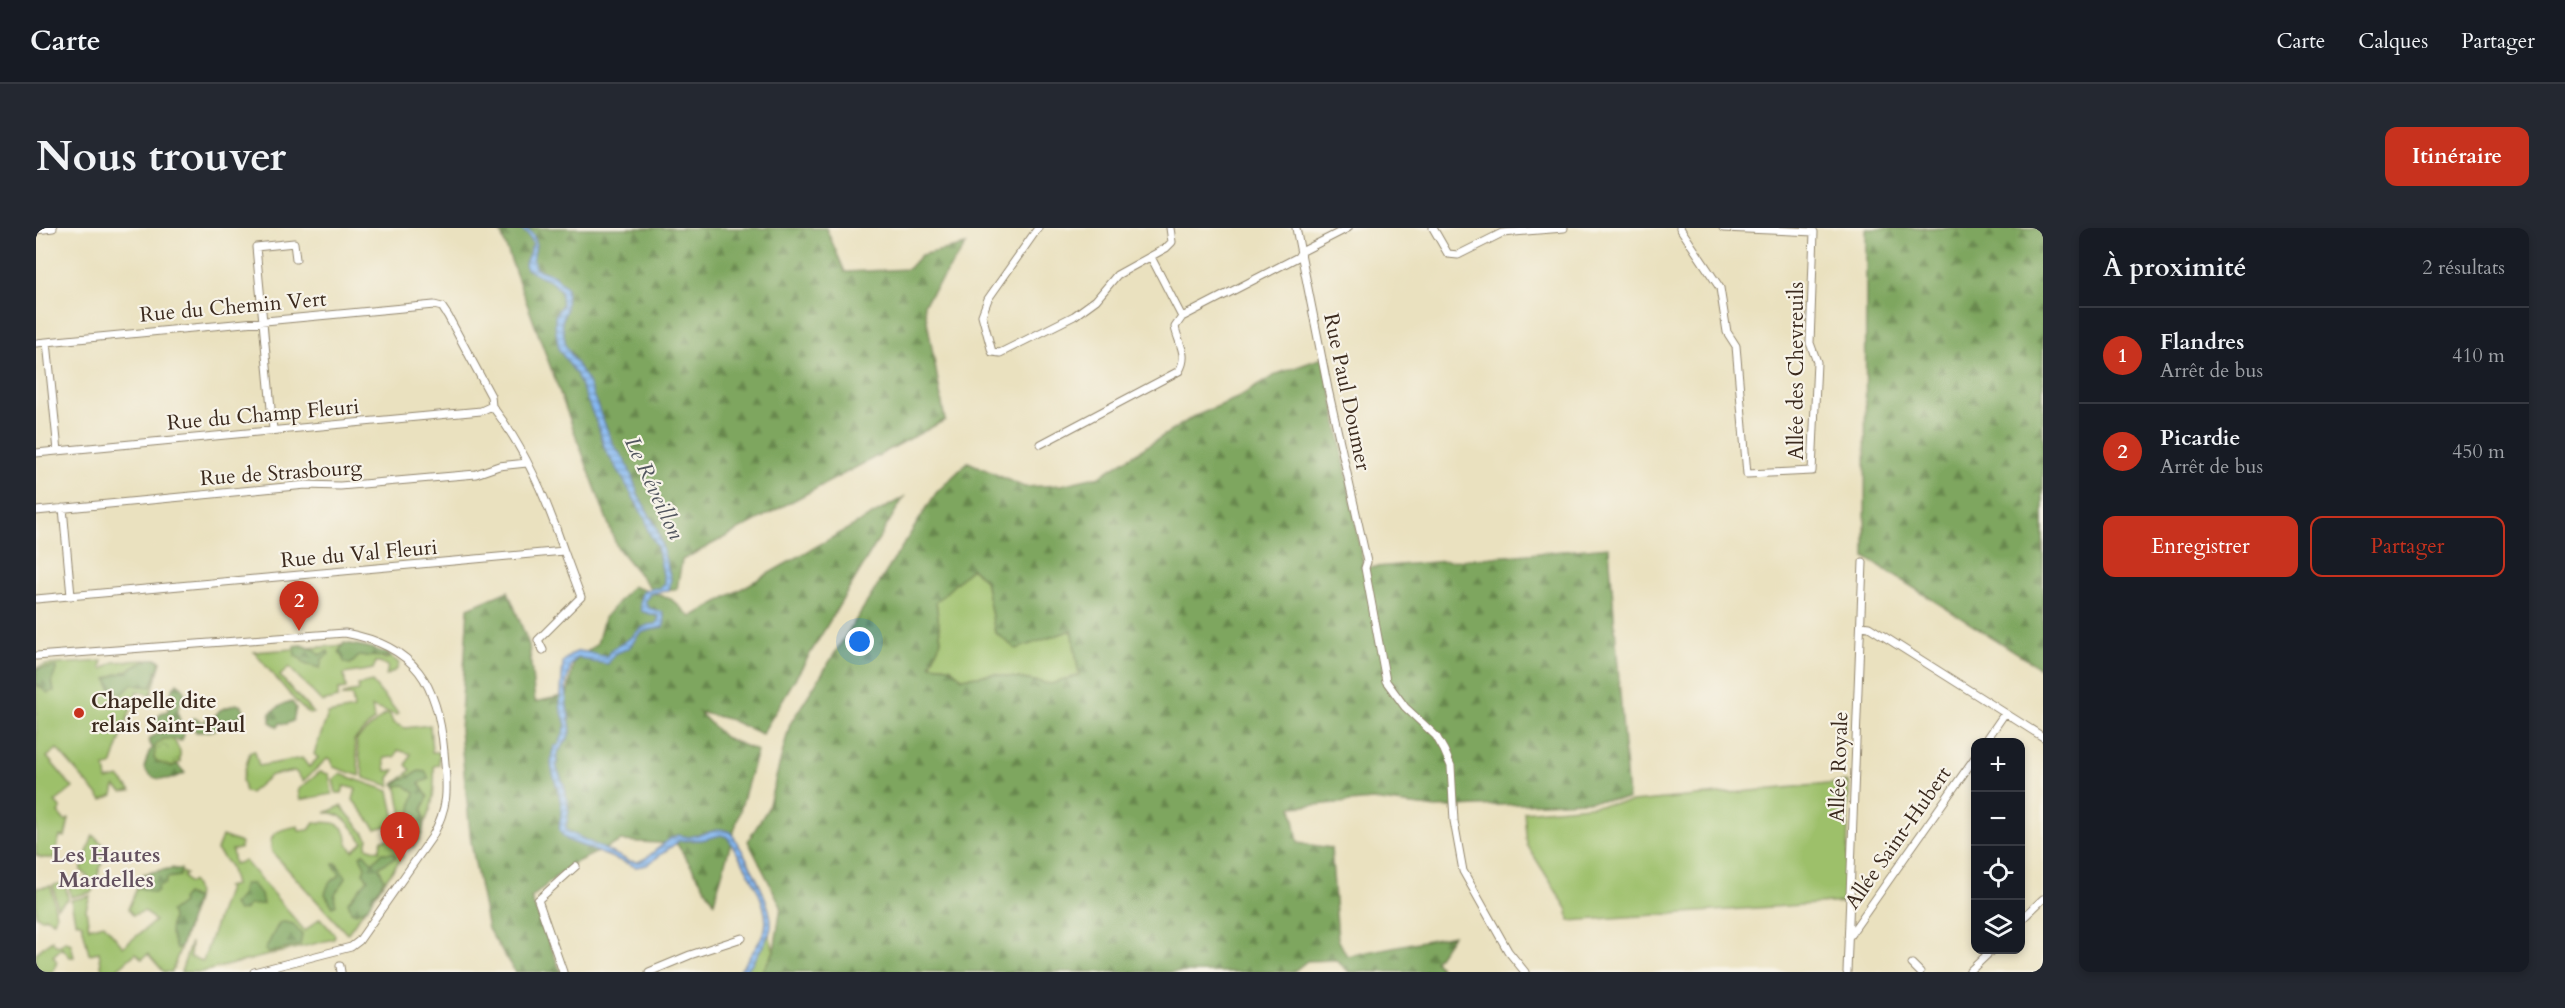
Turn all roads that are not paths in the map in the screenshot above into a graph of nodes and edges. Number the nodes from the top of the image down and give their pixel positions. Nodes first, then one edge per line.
1 (53, 228) edge
2 (1038, 228) edge
3 (1170, 228) edge
4 (1296, 228) edge
5 (1348, 228) edge
6 (1433, 228) edge
7 (1564, 228) edge
8 (1680, 228) edge
9 (1723, 228) edge
10 (36, 230) edge
11 (1814, 230) edge
12 (1301, 252) junction
13 (1151, 257) junction
14 (296, 259) dead end
15 (1182, 316) junction
16 (264, 321) junction
17 (47, 342) junction
18 (36, 343) edge
19 (492, 406) junction
20 (273, 430) junction
21 (1041, 444) dead end
22 (58, 451) junction
23 (36, 453) edge
24 (527, 463) junction
25 (63, 508) junction
26 (36, 511) edge
27 (564, 551) junction
28 (1863, 562) dead end
29 (70, 596) junction
30 (36, 599) edge
31 (1861, 626) junction
32 (543, 650) dead end
33 (36, 656) edge
34 (2005, 713) junction
35 (2043, 737) edge
36 (1988, 738) edge
37 (1971, 763) edge
38 (576, 866) dead end
39 (2043, 899) edge
40 (2025, 916) edge
41 (742, 938) dead end
42 (1848, 940) junction
43 (1988, 954) edge
44 (1912, 964) dead end
45 (254, 972) edge
46 (563, 972) edge
47 (649, 972) edge
48 (1525, 972) edge
49 (1846, 972) edge
50 (1920, 972) edge
51 (1969, 972) edge

1 - 10 street
2 - 13 street
3 - 13 street
4 - 12 street, Rue Paul Doumer
5 - 12 street
6 - 7 street
8 - 11 street, Allée des Chevreuils
9 - 11 street, Allée des Chevreuils
12 - 15 street
12 - 48 street, Rue Paul Doumer
13 - 15 street
14 - 16 street
15 - 21 street
16 - 17 street, Rue du Chemin Vert
16 - 19 street, Rue du Chemin Vert
16 - 20 street
17 - 18 street, Rue du Chemin Vert
17 - 22 street
19 - 20 street, Rue du Champ Fleuri
19 - 24 street
20 - 22 street, Rue du Champ Fleuri
22 - 23 street, Rue du Champ Fleuri
24 - 25 street, Rue de Strasbourg
24 - 27 street
25 - 26 street, Rue de Strasbourg
25 - 29 street
27 - 29 street, Rue du Val Fleuri
27 - 32 street
28 - 31 street, Allée Royale
29 - 30 street, Rue du Val Fleuri
31 - 34 street
31 - 42 street, Allée Royale
33 - 45 street
34 - 35 street
34 - 36 street
37 - 42 street, Allée Saint-Hubert
38 - 46 street
39 - 40 street
41 - 47 street
42 - 49 street, Allée Royale
43 - 51 street
44 - 50 street

